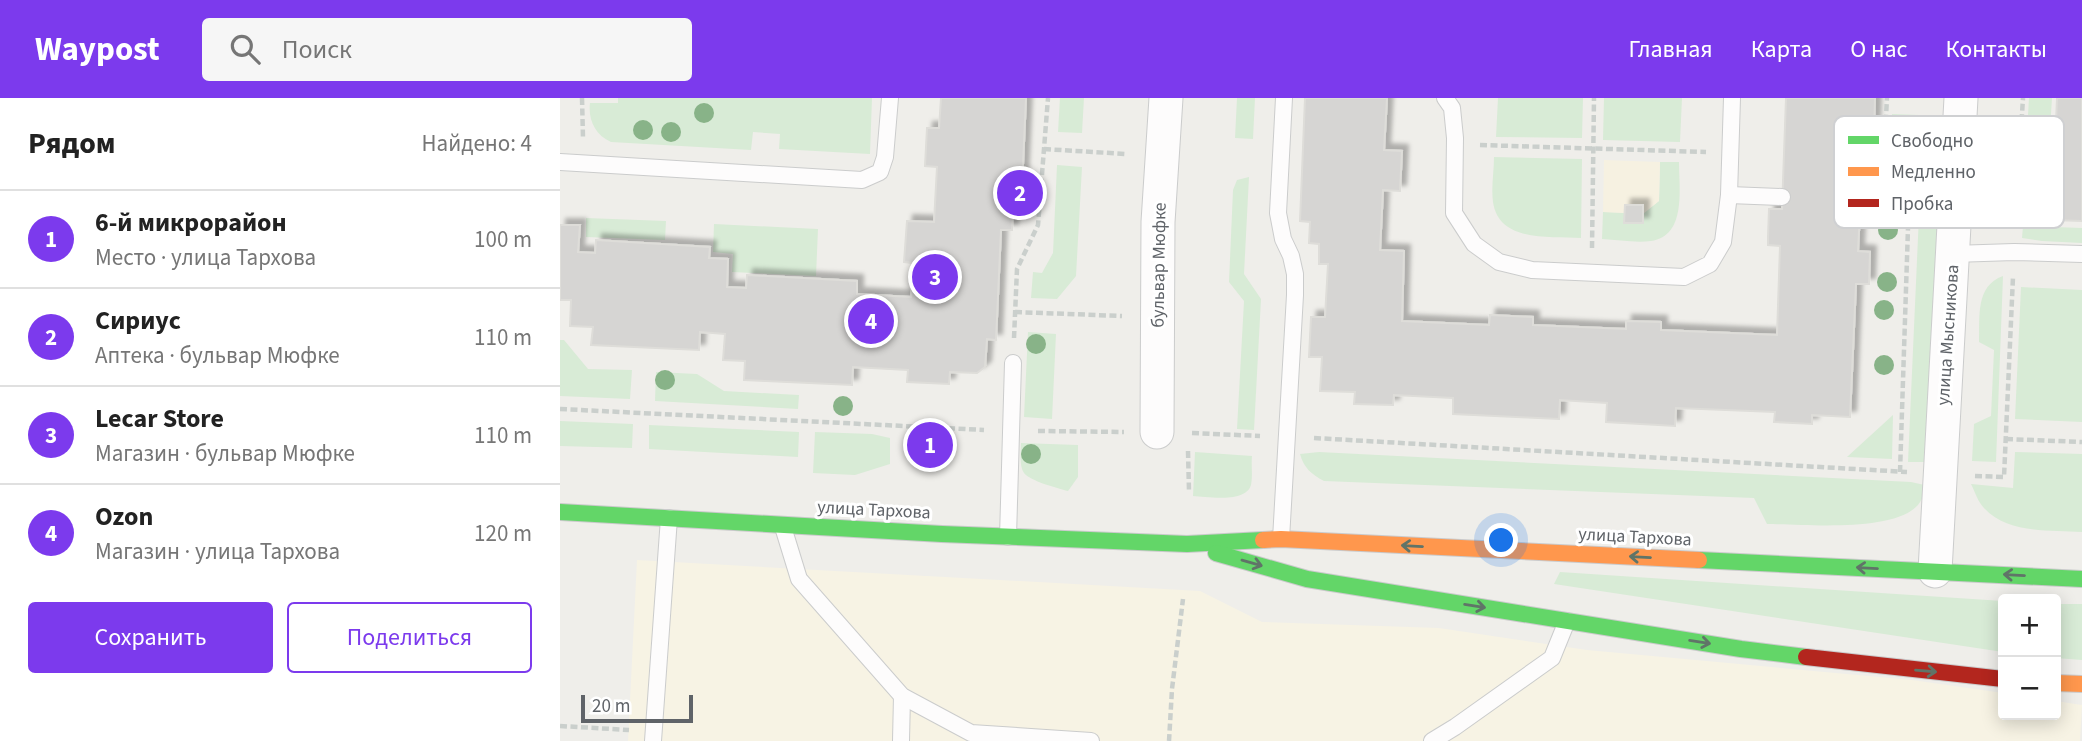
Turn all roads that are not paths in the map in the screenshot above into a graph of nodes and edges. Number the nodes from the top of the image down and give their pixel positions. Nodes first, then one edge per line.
1 (890, 98) edge
2 (1166, 98) edge
3 (1284, 98) edge
4 (1445, 98) edge
5 (1732, 98) edge
6 (1961, 98) edge
7 (1960, 116) edge
8 (560, 162) edge
9 (1729, 195) junction
10 (1782, 197) dead end
11 (1955, 228) edge
12 (1953, 254) junction
13 (2082, 254) edge
14 (1013, 363) road end
15 (1173, 432) road end
16 (560, 512) edge
17 (669, 518) junction
18 (782, 524) junction
19 (1008, 537) junction
20 (1281, 539) junction
21 (1187, 544) junction
22 (1935, 571) junction
23 (2082, 579) edge
24 (1567, 621) junction
25 (1998, 678) edge
26 (2061, 683) edge
27 (2082, 684) edge
28 (902, 696) junction
29 (1455, 734) edge
30 (653, 736) edge
31 (901, 741) edge
32 (1091, 741) edge
33 (1432, 741) edge

1 - 8 lane
2 - 15 street, бульвар Мюфке
3 - 20 lane
4 - 9 lane
5 - 9 lane
6 - 7 street, улица Мысникова
9 - 10 lane
11 - 12 street, улица Мысникова
12 - 13 lane
12 - 22 street, улица Мысникова
14 - 19 lane
16 - 17 main road, улица Тархова
17 - 18 main road, улица Тархова
17 - 30 lane
18 - 19 main road, улица Тархова
18 - 28 lane
19 - 21 main road, улица Тархова
20 - 21 main road, улица Тархова
22 -> 20 main road, улица Тархова
21 -> 24 main road, улица Тархова
23 -> 22 main road, улица Тархова
24 -> 25 main road, улица Тархова
24 - 29 lane
26 - 27 main road
28 - 31 lane
28 - 32 lane
29 - 33 lane

